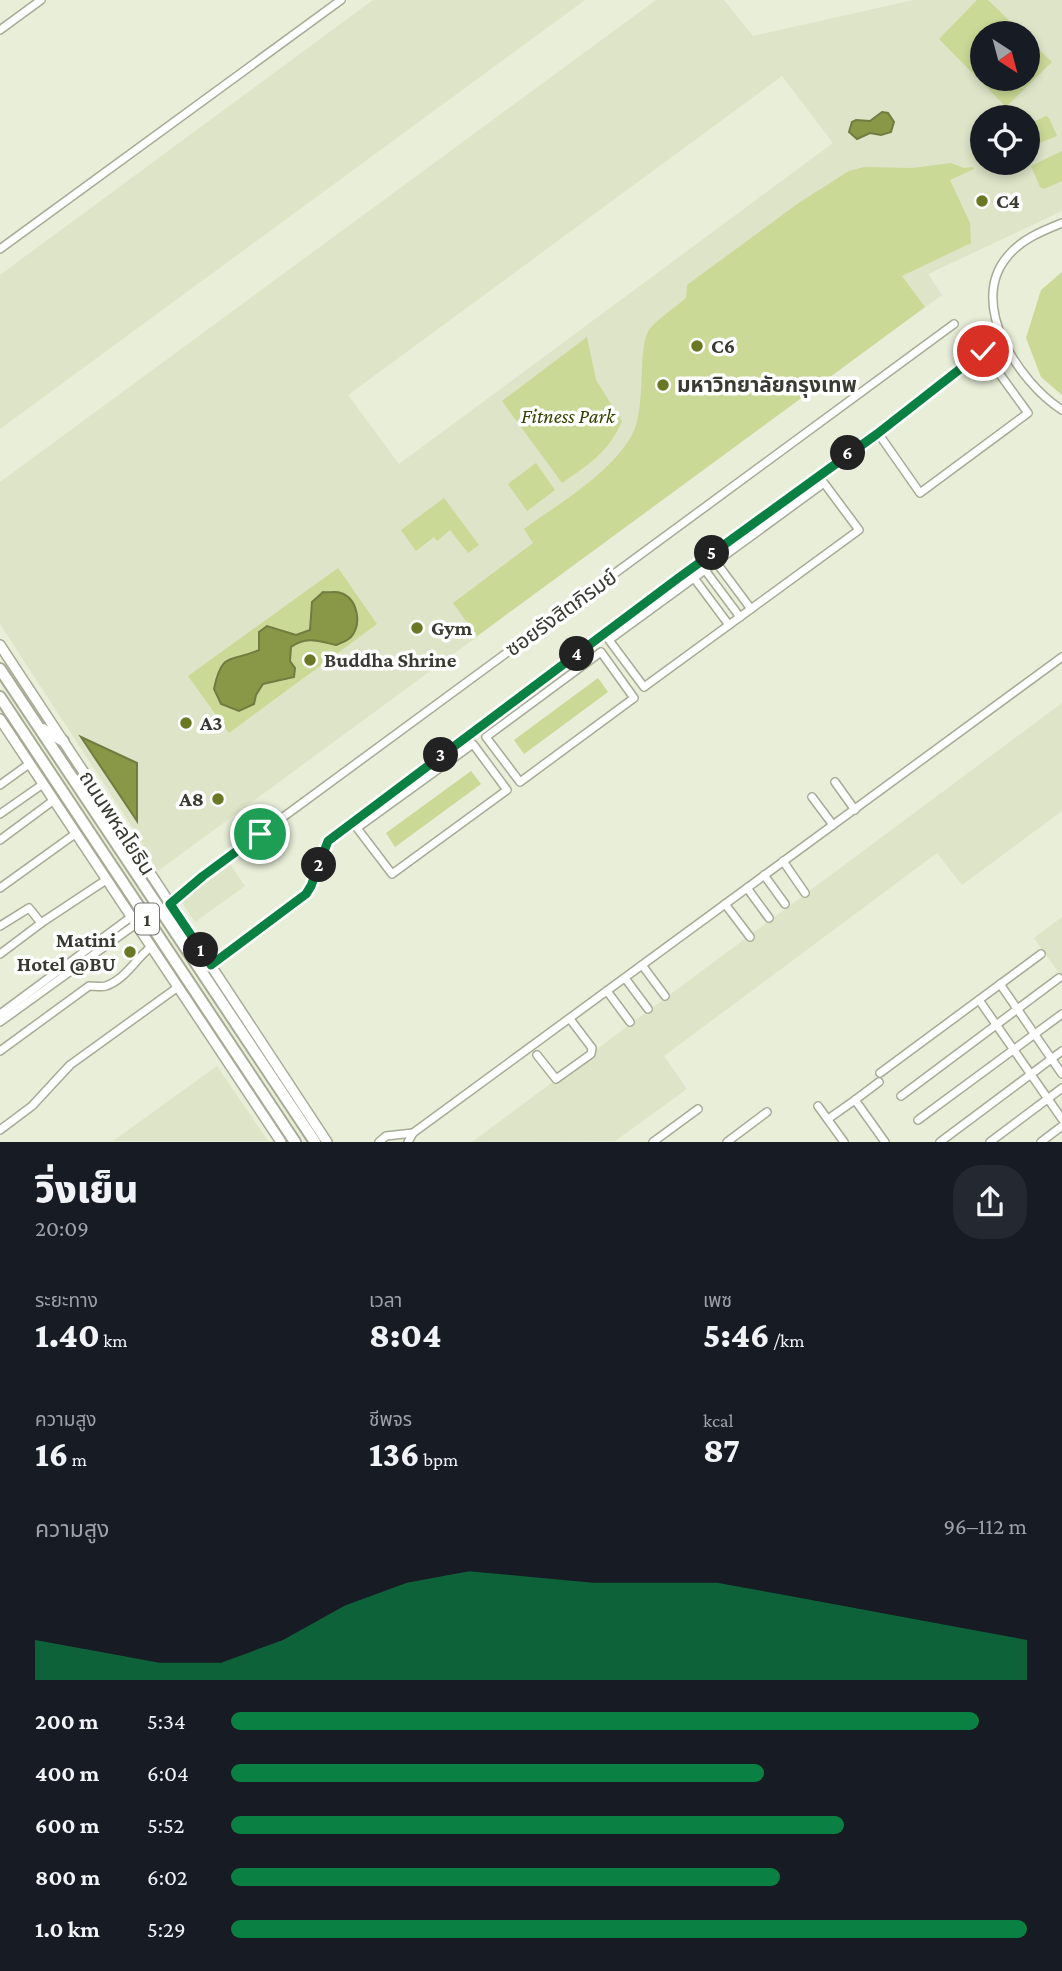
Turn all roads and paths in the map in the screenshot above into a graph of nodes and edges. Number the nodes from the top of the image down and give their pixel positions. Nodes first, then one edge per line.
1 (41, 0) edge
2 (341, 0) edge
3 (0, 30) edge
4 (1062, 223) edge
5 (0, 249) edge
6 (954, 324) dead end
7 (1062, 411) edge
8 (878, 433) junction
9 (716, 562) junction
10 (705, 570) junction
11 (694, 578) junction
12 (675, 581) junction
13 (681, 588) junction
14 (751, 609) junction
15 (740, 618) junction
16 (729, 625) junction
17 (0, 645) edge
18 (1062, 657) edge
19 (0, 669) edge
20 (535, 685) junction
21 (542, 694) junction
22 (0, 696) edge
23 (0, 719) edge
24 (38, 725) junction
25 (63, 741) junction
26 (29, 764) junction
27 (410, 778) junction
28 (835, 782) dead end
29 (43, 784) junction
30 (0, 785) edge
31 (415, 786) junction
32 (812, 797) dead end
33 (54, 800) junction
34 (855, 810) junction
35 (0, 814) edge
36 (833, 825) junction
37 (75, 834) junction
38 (0, 840) edge
39 (783, 861) junction
40 (764, 875) junction
41 (106, 880) junction
42 (0, 888) edge
43 (747, 888) junction
44 (805, 893) dead end
45 (170, 904) junction
46 (725, 904) junction
47 (785, 904) dead end
48 (769, 918) dead end
49 (134, 920) junction
50 (41, 923) junction
51 (0, 926) edge
52 (750, 937) dead end
53 (151, 947) junction
54 (0, 954) edge
55 (1041, 954) dead end
56 (211, 965) junction
57 (642, 965) junction
58 (625, 978) junction
59 (1059, 978) dead end
60 (1000, 984) junction
61 (178, 987) junction
62 (607, 991) junction
63 (665, 996) dead end
64 (979, 1000) junction
65 (648, 1009) dead end
66 (1017, 1009) junction
67 (0, 1014) edge
68 (1062, 1014) edge
69 (570, 1019) junction
70 (0, 1022) edge
71 (630, 1022) dead end
72 (996, 1024) junction
73 (1034, 1034) junction
74 (1013, 1049) junction
75 (0, 1051) edge
76 (1062, 1051) edge
77 (537, 1055) dead end
78 (1051, 1059) junction
79 (880, 1073) dead end
80 (1031, 1074) junction
81 (1062, 1074) edge
82 (879, 1082) dead end
83 (1062, 1088) edge
84 (901, 1096) dead end
85 (1048, 1098) junction
86 (855, 1100) junction
87 (818, 1106) dead end
88 (698, 1109) dead end
89 (767, 1112) dead end
90 (828, 1119) junction
91 (1062, 1119) edge
92 (918, 1120) dead end
93 (1062, 1126) edge
94 (0, 1130) edge
95 (412, 1133) junction
96 (281, 1142) edge
97 (295, 1142) edge
98 (315, 1142) edge
99 (327, 1142) edge
100 (379, 1142) edge
101 (408, 1142) edge
102 (653, 1142) edge
103 (727, 1142) edge
104 (844, 1142) edge
105 (885, 1142) edge
106 (940, 1142) edge
107 (990, 1142) edge
108 (1041, 1142) edge

1 - 3 street
2 - 5 street
4 - 7 street
6 - 45 street, ซอยรังสิตภิรมย์
8 - 8 street
8 - 12 street
9 - 10 street
9 - 14 street
9 - 14 street
10 - 11 street
10 - 15 street
11 - 13 street
11 - 16 street
12 - 13 street
12 - 20 street
13 - 16 street
14 - 15 street
15 - 16 street
17 - 25 main road, ถนนพหลโยธิน / 1
18 - 34 street
19 - 24 highway, ถนนพหลโยธิน / 1
20 - 21 street
20 - 27 street
21 - 21 street
22 - 97 highway, ถนนพหลโยธิน / 1
23 - 26 main road, ถนนพหลโยธิน / 1
24 - 25 highway
24 - 98 highway, ถนนพหลโยธิน / 1
25 - 45 main road, ถนนพหลโยธิน / 1
26 - 29 main road, ถนนพหลโยธิน / 1
26 - 30 street
27 - 31 street
27 - 56 street
28 - 34 street
29 - 33 main road, ถนนพหลโยธิน / 1
29 - 35 street
31 - 31 street
32 - 36 street
33 - 37 main road, ถนนพหลโยธิน / 1
33 - 38 street
34 - 36 street
36 - 39 street
37 - 41 main road, ถนนพหลโยธิน / 1
37 - 42 street
39 - 40 street
39 - 44 street
40 - 43 street
40 - 47 street
41 - 49 main road, ถนนพหลโยธิน / 1
41 - 50 street
43 - 46 street
43 - 48 street
45 - 56 main road, ถนนพหลโยธิน / 1
46 - 52 street
46 - 57 street
49 - 53 main road, ถนนพหลโยธิน / 1
49 - 67 street
49 - 70 street
50 - 51 street
50 - 54 street
53 - 61 main road, ถนนพหลโยธิน / 1
53 - 75 street
55 - 60 street
56 - 99 main road, ถนนพหลโยธิน / 1
57 - 58 street
57 - 63 street
58 - 62 street
58 - 65 street
59 - 66 street
60 - 64 street
60 - 66 street
61 - 94 street
61 - 96 main road, ถนนพหลโยธิน / 1
62 - 69 street
62 - 71 street
64 - 72 street
64 - 79 street
66 - 72 street
66 - 73 street
68 - 73 street
69 - 77 street
69 - 95 street
72 - 74 street
72 - 84 street
73 - 74 street
73 - 78 street
74 - 80 street
74 - 92 street
76 - 78 street
78 - 80 street
78 - 81 street
80 - 85 street
80 - 106 street
82 - 86 street
83 - 85 street
85 - 91 street
85 - 107 street
86 - 90 street
86 - 105 street
87 - 90 street
88 - 102 street
89 - 103 street
90 - 104 street
93 - 108 street
95 - 100 street
95 - 101 street

